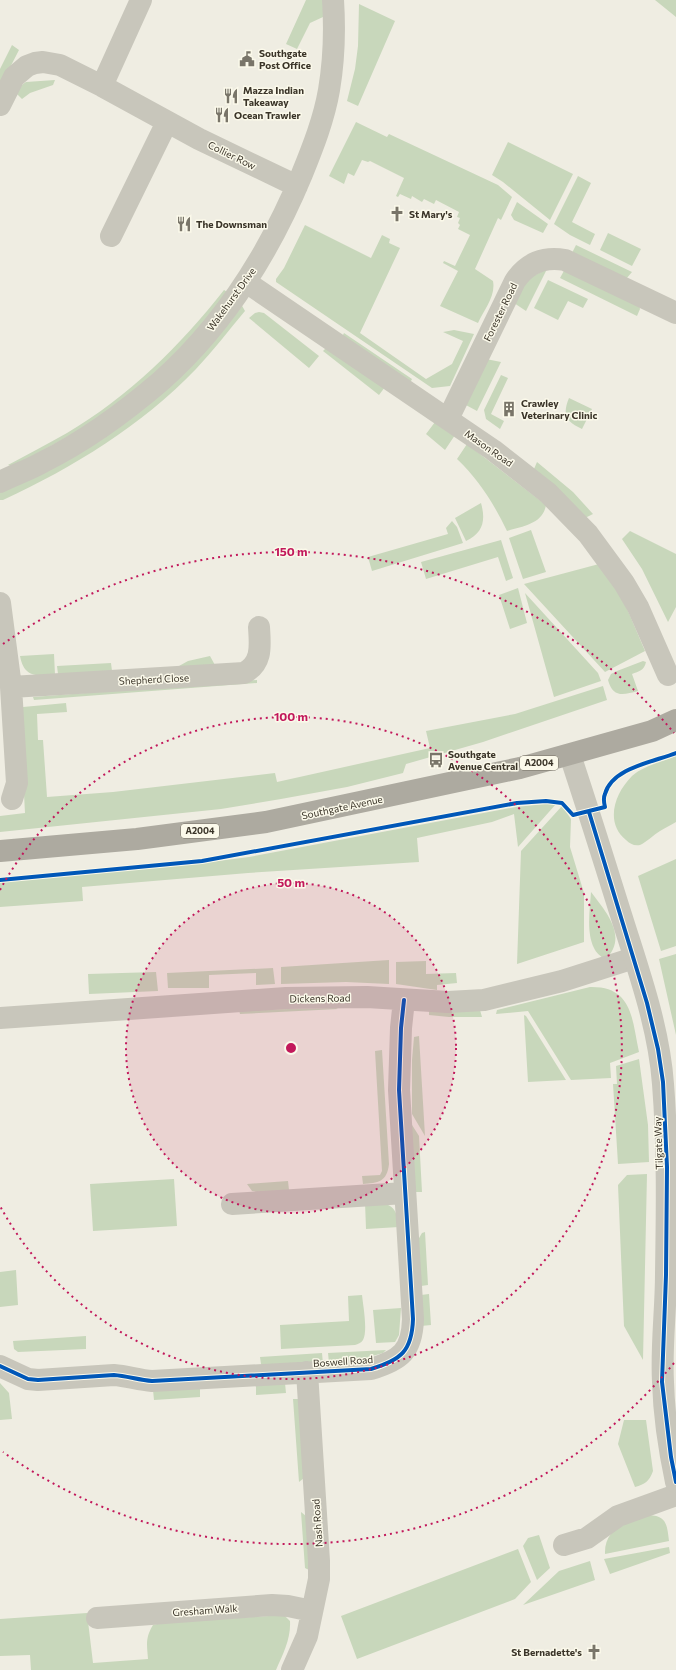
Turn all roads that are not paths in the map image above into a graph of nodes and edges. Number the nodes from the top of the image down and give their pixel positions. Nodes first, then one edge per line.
1 (141, 0) edge
2 (333, 0) edge
3 (102, 86) junction
4 (0, 105) edge
5 (167, 122) junction
6 (297, 186) junction
7 (111, 236) dead end
8 (246, 282) junction
9 (676, 313) edge
10 (448, 419) junction
11 (0, 482) edge
12 (0, 603) edge
13 (259, 627) dead end
14 (668, 675) dead end
15 (11, 687) junction
16 (676, 720) edge
17 (570, 755) junction
18 (12, 799) dead end
19 (0, 851) edge
20 (634, 958) junction
21 (404, 1000) junction
22 (0, 1018) edge
23 (405, 1193) junction
24 (232, 1204) dead end
25 (670, 1347) edge
26 (0, 1366) edge
27 (307, 1372) junction
28 (676, 1482) edge
29 (676, 1495) edge
30 (564, 1545) dead end
31 (312, 1611) junction
32 (97, 1618) dead end
33 (292, 1670) edge

1 - 3 street
2 - 6 street, Wakehurst Drive
3 - 4 street, Collier Row
3 - 5 street, Collier Row
5 - 6 street, Collier Row
5 - 7 street
6 - 8 street, Wakehurst Drive
8 - 10 street, Mason Road
8 - 11 street, Wakehurst Drive
9 - 10 street, Forester Road
10 - 14 street, Mason Road
12 - 15 street
13 - 15 street, Shepherd Close
15 - 18 street
16 - 17 main road, Southgate Avenue / A2004
17 - 19 main road, Southgate Avenue / A2004
17 - 20 street, Tilgate Way
20 - 21 street, Dickens Road
20 - 25 street, Tilgate Way
21 - 22 street, Dickens Road
21 - 23 street, Boswell Road
23 - 24 street
23 - 27 street, Boswell Road
25 - 28 street, Tilgate Way
26 - 27 street, Boswell Road
27 - 31 street, Nash Road
29 - 30 street
31 - 32 street, Gresham Walk
31 - 33 street, Nash Road

